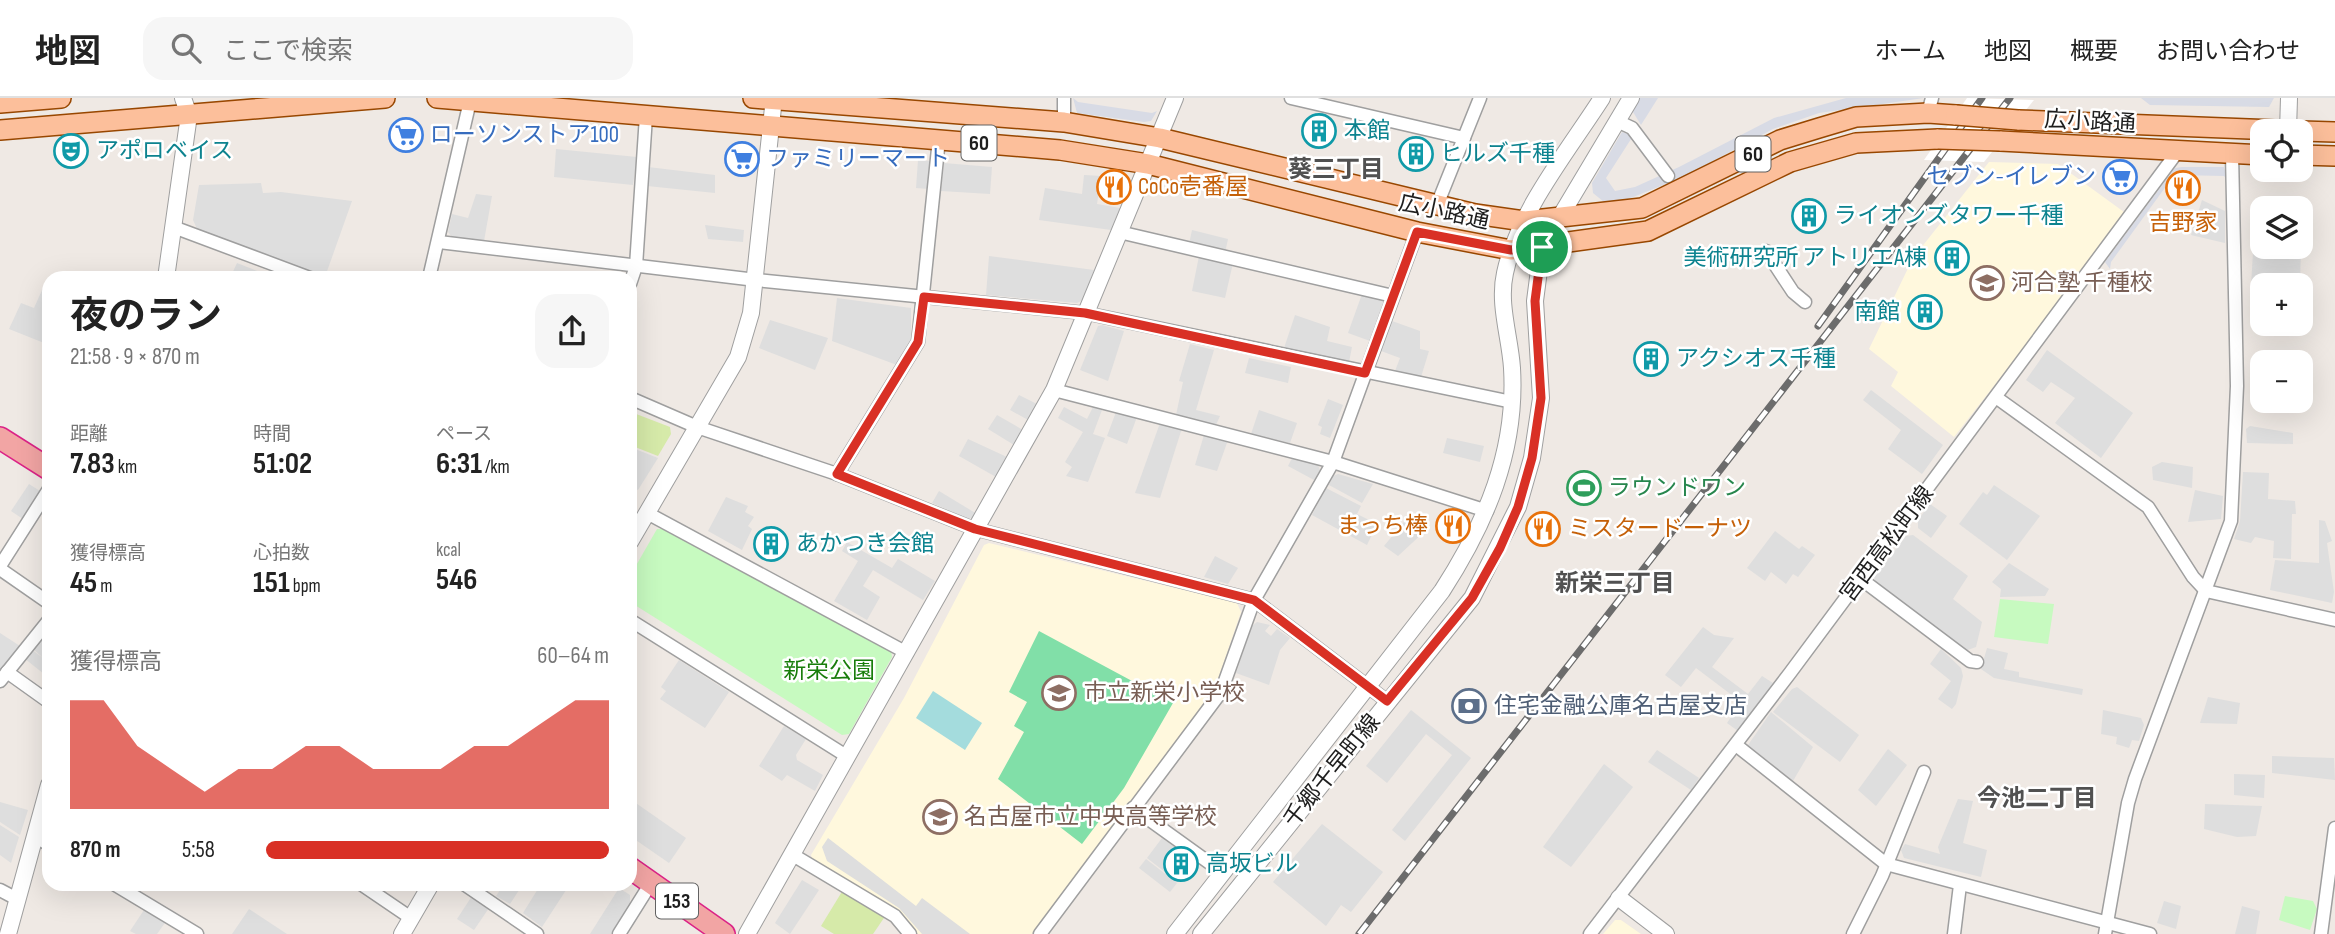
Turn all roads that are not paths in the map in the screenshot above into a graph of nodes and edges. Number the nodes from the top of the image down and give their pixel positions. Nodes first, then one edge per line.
1 (61, 98) edge
2 (385, 98) edge
3 (437, 98) edge
4 (753, 98) edge
5 (1064, 98) edge
6 (1175, 98) edge
7 (1291, 98) edge
8 (1480, 98) edge
9 (1602, 98) edge
10 (1631, 98) edge
11 (2289, 98) edge
12 (774, 99) edge
13 (470, 101) junction
14 (0, 103) edge
15 (1930, 105) edge
16 (186, 107) edge
17 (646, 116) junction
18 (2288, 119) edge
19 (1617, 121) junction
20 (1064, 122) junction
21 (772, 125) junction
22 (2250, 129) edge
23 (0, 130) edge
24 (2313, 131) edge
25 (2335, 132) edge
26 (1160, 138) junction
27 (1464, 138) junction
28 (939, 139) junction
29 (2178, 151) junction
30 (2232, 154) junction
31 (2250, 155) edge
32 (2313, 155) edge
33 (2335, 156) edge
34 (1148, 164) junction
35 (1668, 176) dead end
36 (1437, 205) junction
37 (1558, 218) junction
38 (1524, 221) junction
39 (176, 228) junction
40 (1119, 232) junction
41 (1417, 232) junction
42 (439, 242) junction
43 (1542, 247) junction
44 (1511, 250) junction
45 (1766, 251) dead end
46 (636, 266) junction
47 (167, 271) edge
48 (291, 271) edge
49 (431, 271) edge
50 (634, 271) edge
51 (756, 280) junction
52 (1393, 296) junction
53 (924, 297) junction
54 (1805, 302) dead end
55 (1085, 313) junction
56 (1365, 373) junction
57 (1054, 390) junction
58 (1997, 398) junction
59 (637, 401) edge
60 (1512, 402) junction
61 (697, 427) junction
62 (0, 438) edge
63 (1333, 462) junction
64 (42, 465) edge
65 (837, 474) junction
66 (42, 500) edge
67 (1487, 510) junction
68 (647, 513) junction
69 (975, 529) junction
70 (637, 530) edge
71 (0, 567) edge
72 (1861, 579) junction
73 (2206, 591) junction
74 (42, 598) edge
75 (1254, 600) junction
76 (2335, 620) edge
77 (637, 624) edge
78 (42, 629) edge
79 (907, 653) junction
80 (1977, 662) dead end
81 (3, 676) edge
82 (1367, 685) junction
83 (42, 698) edge
84 (1387, 701) junction
85 (1736, 745) junction
86 (848, 757) junction
87 (1924, 772) dead end
88 (1133, 808) junction
89 (2335, 828) edge
90 (42, 840) edge
91 (793, 855) junction
92 (1886, 863) junction
93 (1222, 872) junction
94 (637, 873) edge
95 (651, 883) junction
96 (2332, 885) edge
97 (1960, 886) junction
98 (0, 890) edge
99 (126, 891) edge
100 (371, 891) edge
101 (427, 891) edge
102 (474, 891) edge
103 (1619, 898) junction
104 (18, 899) junction
105 (411, 918) junction
106 (2107, 928) edge
107 (8, 934) edge
108 (197, 934) edge
109 (402, 934) edge
110 (537, 934) edge
111 (619, 934) edge
112 (724, 934) edge
113 (747, 934) edge
114 (911, 934) edge
115 (1040, 934) edge
116 (1175, 934) edge
117 (1201, 934) edge
118 (1590, 934) edge
119 (1666, 934) edge
120 (1853, 934) edge
121 (1954, 934) edge
122 (2150, 934) edge
123 (2321, 934) edge

1 - 14 main road
2 - 16 main road
3 - 13 main road, 広小路通 / 60
4 - 12 main road, 広小路通 / 60
5 - 20 street
6 - 26 street
7 - 27 street
8 - 27 street
9 - 38 street, 千郷千早町線
10 - 19 street
11 - 18 street
12 - 20 main road, 広小路通 / 60
12 - 21 street
13 - 17 main road, 広小路通 / 60
13 - 42 street
15 - 22 main road, 広小路通 / 60, bridge
15 - 37 main road, 広小路通 / 60
16 - 23 main road
16 - 39 street
17 - 21 main road, 広小路通 / 60
17 - 46 street
19 - 35 street
19 - 37 street
20 - 26 main road, 広小路通 / 60
21 - 28 main road, 広小路通 / 60
21 - 51 street
24 - 25 main road, 広小路通 / 60
26 - 34 street
26 - 36 main road, 広小路通 / 60
27 - 36 street
28 - 34 main road, 広小路通 / 60
28 - 53 street
29 - 30 main road, 広小路通 / 60
29 - 43 main road, 広小路通 / 60, bridge
29 - 58 street, 宮西高松町線
30 - 31 main road, 広小路通 / 60
30 - 73 street
32 - 33 main road
34 - 40 street
34 - 41 main road, 広小路通 / 60
36 - 38 main road, 広小路通 / 60
37 - 38 main road, 広小路通 / 60
37 - 43 street
38 - 44 street, 千郷千早町線
39 - 47 street
39 - 48 street
40 - 52 street
40 - 55 street
41 - 44 main road, 広小路通 / 60
41 - 52 street
42 - 46 street
42 - 49 street
43 - 44 main road, 広小路通 / 60
43 - 84 street, 千郷千早町線
44 - 60 street, 千郷千早町線
45 - 54 street
46 - 50 street
46 - 51 street
51 - 53 street
51 - 61 street
52 - 56 street
53 - 55 street
53 - 65 street
55 - 56 street
55 - 57 street
56 - 60 street
56 - 63 street
57 - 63 street
57 - 69 street
58 - 72 street, 宮西高松町線
58 - 73 street
59 - 61 street
60 - 67 street, 千郷千早町線
61 - 65 street
61 - 68 street
62 - 64 highway
63 - 67 street
63 - 75 street
65 - 69 street
66 - 71 street
67 - 82 street, 千郷千早町線
68 - 70 street
68 - 79 street
69 - 75 street
69 - 79 street
71 - 74 street
72 - 80 street
72 - 85 street, 宮西高松町線
73 - 76 street
73 - 106 street
75 - 82 street
75 - 88 street
77 - 86 street
78 - 81 street
79 - 86 street
81 - 83 street
82 - 84 street
82 - 93 street, 千郷千早町線
84 - 117 street, 千郷千早町線
85 - 92 street
85 - 103 street, 宮西高松町線
86 - 91 street
87 - 92 street
88 - 93 street
88 - 115 street
89 - 96 street
90 - 104 street
91 - 113 street
91 - 114 street
92 - 97 street
92 - 120 street
93 - 116 street, 千郷千早町線
94 - 95 highway, 153
95 - 111 street
95 - 112 highway, 153
96 - 123 street
97 - 106 street
97 - 121 street
98 - 104 street
99 - 108 street
100 - 105 street
101 - 105 street
102 - 110 street
103 - 118 street, 宮西高松町線
103 - 119 street
104 - 107 street
105 - 109 street
106 - 122 street

